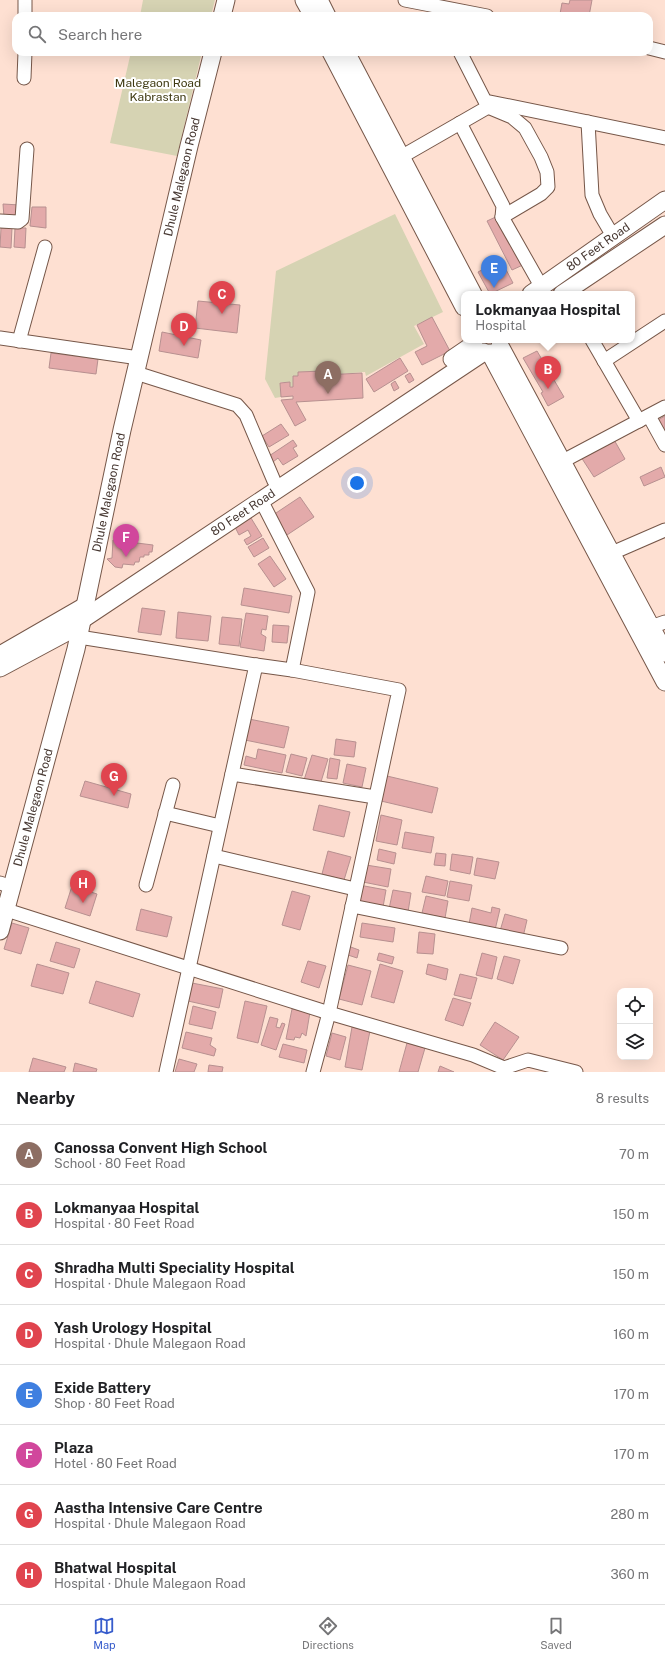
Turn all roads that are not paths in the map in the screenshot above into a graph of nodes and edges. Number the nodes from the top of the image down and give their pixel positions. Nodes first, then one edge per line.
1 (26, 0) edge
2 (216, 0) edge
3 (226, 0) edge
4 (304, 0) edge
5 (319, 0) edge
6 (405, 0) edge
7 (440, 11) edge
8 (25, 12) edge
9 (213, 12) edge
10 (223, 12) edge
11 (311, 12) edge
12 (325, 12) edge
13 (653, 49) edge
14 (665, 52) edge
15 (25, 56) edge
16 (202, 56) edge
17 (212, 56) edge
18 (333, 56) edge
19 (348, 56) edge
20 (462, 56) edge
21 (24, 78) dead end
22 (487, 104) junction
23 (588, 122) junction
24 (460, 123) junction
25 (665, 138) edge
26 (26, 149) dead end
27 (395, 161) junction
28 (665, 200) edge
29 (502, 218) junction
30 (0, 221) edge
31 (665, 225) edge
32 (613, 236) junction
33 (46, 247) dead end
34 (536, 290) edge
35 (471, 291) edge
36 (567, 291) edge
37 (461, 301) edge
38 (665, 321) edge
39 (0, 338) edge
40 (635, 340) edge
41 (19, 341) junction
42 (594, 343) edge
43 (631, 343) edge
44 (487, 346) edge
45 (604, 360) junction
46 (134, 362) junction
47 (665, 407) edge
48 (644, 418) junction
49 (665, 445) edge
50 (563, 461) junction
51 (274, 481) junction
52 (261, 500) junction
53 (665, 530) edge
54 (612, 553) junction
55 (81, 613) junction
56 (652, 627) edge
57 (74, 634) junction
58 (665, 653) edge
59 (0, 655) edge
60 (256, 665) junction
61 (0, 668) edge
62 (292, 670) junction
63 (665, 682) edge
64 (232, 774) junction
65 (173, 784) dead end
66 (375, 797) junction
67 (166, 813) junction
68 (220, 826) junction
69 (214, 856) junction
70 (146, 885) dead end
71 (355, 889) junction
72 (2, 896) edge
73 (352, 906) junction
74 (0, 931) edge
75 (561, 948) dead end
76 (189, 969) junction
77 (329, 1013) junction
78 (503, 1070) edge
79 (166, 1072) edge
80 (313, 1072) edge
81 (572, 1072) edge

1 - 8 street
2 - 9 main road
3 - 10 main road
4 - 11 main road
5 - 12 main road
6 - 7 street
13 - 14 street
15 - 21 street
16 - 46 main road
17 - 46 main road, Dhule Malegaon Road
18 - 27 main road
19 - 27 main road
20 - 22 street
22 - 23 street
22 - 24 street
22 - 29 street
23 - 25 street
23 - 32 street
24 - 27 street
24 - 29 street
26 - 30 street
27 - 35 main road
27 - 37 main road
28 - 32 main road, 80 Feet Road
29 - 34 street
31 - 36 main road, 80 Feet Road
32 - 34 main road, 80 Feet Road
33 - 41 street
38 - 40 street
39 - 41 street
41 - 46 street
42 - 45 street
43 - 45 street
44 - 50 main road
44 - 51 main road, 80 Feet Road
44 - 52 main road, 80 Feet Road
44 - 56 main road
45 - 48 street
46 - 51 street
46 - 55 main road, Dhule Malegaon Road
47 - 48 street
48 - 49 street
48 - 50 street
50 - 54 main road
51 - 55 main road, 80 Feet Road
52 - 55 main road, 80 Feet Road
52 - 62 street
53 - 54 street
54 - 56 main road
55 - 57 main road, Dhule Malegaon Road
55 - 59 main road, 80 Feet Road
56 - 58 main road
56 - 63 main road
57 - 60 street
57 - 61 main road
57 - 72 main road, Dhule Malegaon Road
57 - 72 main road
60 - 62 street
60 - 64 street
62 - 66 street
64 - 66 street
64 - 68 street
65 - 67 street
66 - 71 street
67 - 68 street
67 - 70 street
68 - 69 street
69 - 71 street
69 - 76 street
71 - 73 street
72 - 74 main road, Dhule Malegaon Road
72 - 76 street
73 - 75 street
73 - 77 street
76 - 77 street
76 - 79 street
77 - 78 street
77 - 80 street
78 - 81 street

